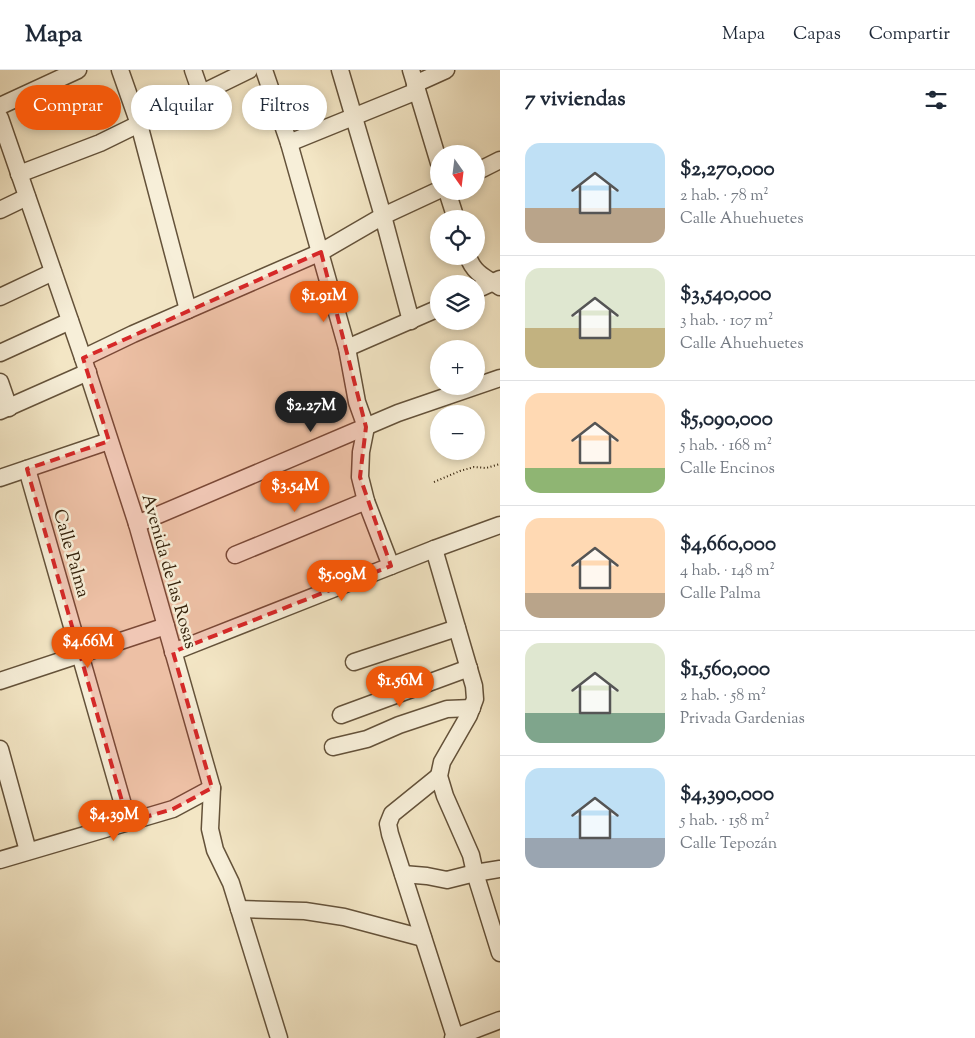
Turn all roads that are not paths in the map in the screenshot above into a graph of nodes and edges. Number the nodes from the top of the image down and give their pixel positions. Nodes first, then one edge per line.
1 (78, 70) edge
2 (120, 70) edge
3 (194, 70) edge
4 (248, 70) edge
5 (264, 70) edge
6 (340, 70) edge
7 (446, 70) edge
8 (414, 82) edge
9 (199, 85) edge
10 (217, 85) edge
11 (131, 101) edge
12 (0, 106) edge
13 (354, 116) junction
14 (0, 118) edge
15 (131, 128) edge
16 (141, 130) edge
17 (289, 143) junction
18 (433, 145) edge
19 (500, 160) edge
20 (485, 168) edge
21 (19, 174) junction
22 (430, 194) edge
23 (27, 197) junction
24 (0, 210) edge
25 (382, 216) junction
26 (320, 252) junction
27 (471, 265) edge
28 (53, 272) junction
29 (498, 283) edge
30 (485, 287) edge
31 (0, 297) edge
32 (188, 310) junction
33 (430, 312) edge
34 (70, 321) junction
35 (411, 321) junction
36 (347, 348) junction
37 (0, 353) edge
38 (85, 365) junction
39 (500, 378) edge
40 (0, 382) edge
41 (4, 410) edge
42 (366, 427) junction
43 (109, 442) junction
44 (27, 469) junction
45 (0, 478) edge
46 (366, 501) junction
47 (136, 524) junction
48 (500, 525) edge
49 (434, 549) junction
50 (235, 554) dead end
51 (391, 566) junction
52 (166, 626) junction
53 (457, 628) junction
54 (173, 652) junction
55 (81, 655) junction
56 (354, 662) dead end
57 (469, 668) junction
58 (0, 681) edge
59 (472, 708) junction
60 (341, 714) dead end
61 (334, 747) dead end
62 (0, 749) edge
63 (439, 776) junction
64 (212, 788) junction
65 (128, 822) junction
66 (28, 851) junction
67 (0, 860) edge
68 (500, 869) edge
69 (475, 873) junction
70 (403, 874) junction
71 (239, 909) junction
72 (423, 938) junction
73 (500, 953) edge
74 (499, 1024) edge
75 (279, 1038) edge
76 (454, 1038) edge

1 - 12 street
2 - 11 street
3 - 9 street
4 - 10 street
5 - 17 street
6 - 13 street
7 - 8 street
8 - 13 street
8 - 18 street
13 - 17 street
13 - 25 street
14 - 21 street, Avenida de las Rosas
15 - 21 street
16 - 32 street
17 - 26 street
19 - 20 street
21 - 23 street, Avenida de las Rosas
22 - 25 street
23 - 24 street
23 - 28 street, Avenida de las Rosas
25 - 26 street
25 - 35 street
26 - 32 street
26 - 36 street
27 - 29 street
28 - 31 street
28 - 34 street, Avenida de las Rosas
29 - 30 street
32 - 38 street
33 - 35 street
34 - 37 street
34 - 38 street, Avenida de las Rosas
35 - 36 street
36 - 42 street
38 - 41 street
38 - 43 street, Avenida de las Rosas
39 - 42 street
40 - 41 street
42 - 46 street
42 - 47 street
43 - 44 street
43 - 47 street, Avenida de las Rosas
44 - 45 street
44 - 55 street, Calle Palma
46 - 50 street
46 - 51 street
47 - 52 street, Avenida de las Rosas
48 - 49 street
49 - 51 street
49 - 53 street
51 - 54 street
52 - 54 street, Avenida de las Rosas
52 - 55 street
53 - 56 street
53 - 57 street
54 - 64 street, Avenida de las Rosas
55 - 58 street
55 - 65 street, Calle Palma
57 - 59 street
57 - 60 street
59 - 61 street
59 - 63 street
62 - 66 street
63 - 69 street
63 - 70 street
64 - 65 street
64 - 71 street, Avenida de las Rosas
65 - 66 street
66 - 67 street
68 - 69 street
69 - 70 street
69 - 73 street
70 - 72 street
71 - 72 street
71 - 75 street, Avenida de las Rosas
72 - 76 street
74 - 76 street

